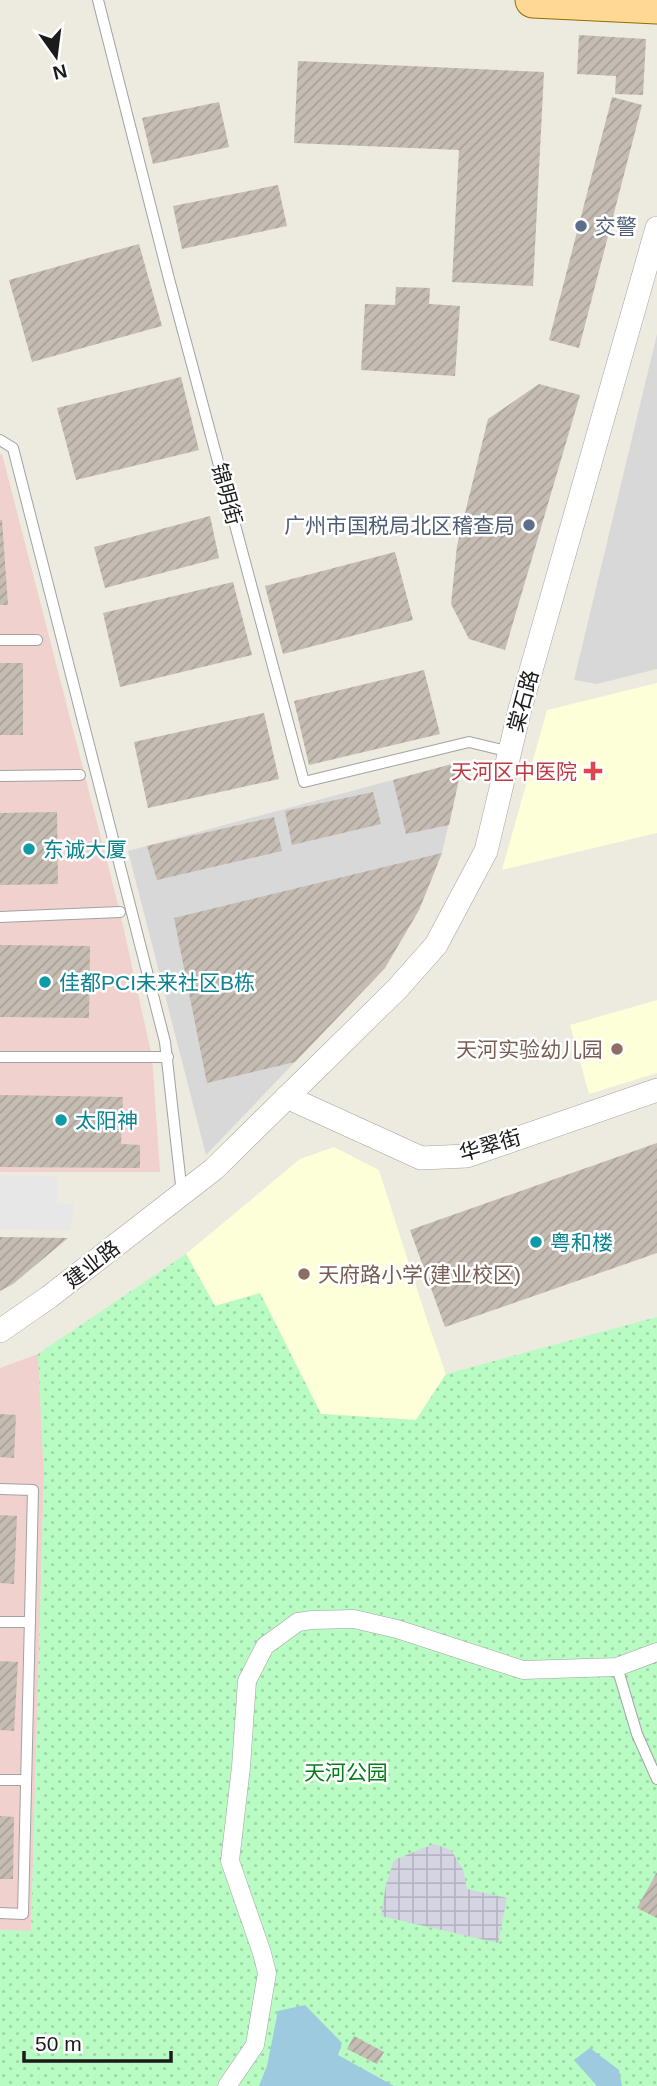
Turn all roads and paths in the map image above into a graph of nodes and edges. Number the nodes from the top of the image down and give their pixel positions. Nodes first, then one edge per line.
1 (98, 0) edge
2 (533, 0) edge
3 (657, 6) edge
4 (657, 228) edge
5 (0, 440) edge
6 (0, 640) edge
7 (37, 640) dead end
8 (510, 752) junction
9 (80, 775) dead end
10 (0, 776) edge
11 (120, 912) dead end
12 (0, 917) edge
13 (0, 1057) edge
14 (168, 1057) junction
15 (657, 1090) edge
16 (286, 1097) junction
17 (181, 1194) junction
18 (0, 1331) edge
19 (0, 1489) edge
20 (0, 1622) edge
21 (30, 1622) junction
22 (657, 1652) edge
23 (617, 1667) junction
24 (657, 1779) edge
25 (0, 1780) edge
26 (26, 1780) junction
27 (0, 1913) edge
28 (228, 2086) edge

1 - 8 lane, 锦明街
2 - 3 main road
4 - 8 street, 棠石路
5 - 14 lane
6 - 7 lane
8 - 16 street, 棠石路
9 - 10 lane
11 - 12 lane
13 - 14 lane
14 - 17 lane
15 - 16 street, 华翠街
16 - 17 street, 棠石路
17 - 18 street, 建业路
19 - 21 lane
20 - 21 lane
21 - 26 lane
22 - 23 street
23 - 24 lane
23 - 28 street
25 - 26 lane
26 - 27 lane

